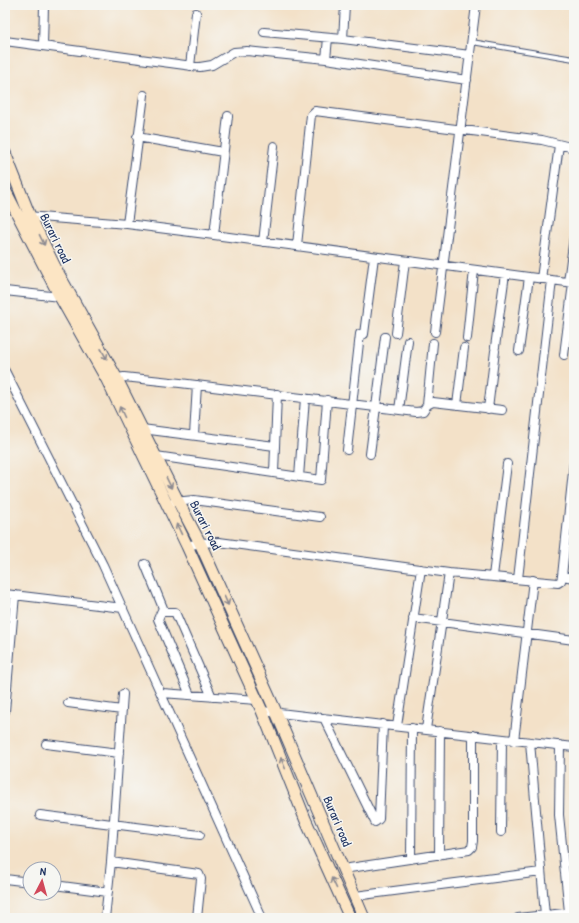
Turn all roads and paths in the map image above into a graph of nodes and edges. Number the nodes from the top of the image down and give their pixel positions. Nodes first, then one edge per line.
1 (44, 5) edge
2 (345, 5) edge
3 (476, 5) edge
4 (196, 13) dead end
5 (264, 32) dead end
6 (328, 38) junction
7 (343, 38) junction
8 (5, 41) edge
9 (471, 42) junction
10 (43, 46) junction
11 (470, 55) junction
12 (326, 59) junction
13 (574, 59) edge
14 (190, 66) junction
15 (467, 80) junction
16 (144, 95) dead end
17 (228, 116) dead end
18 (461, 130) junction
19 (138, 137) junction
20 (559, 145) junction
21 (274, 146) dead end
22 (574, 148) edge
23 (223, 152) junction
24 (5, 153) edge
25 (5, 190) edge
26 (17, 216) junction
27 (30, 216) junction
28 (127, 224) junction
29 (214, 235) junction
30 (574, 237) edge
31 (263, 242) junction
32 (297, 245) junction
33 (374, 257) junction
34 (405, 261) junction
35 (444, 266) junction
36 (474, 270) junction
37 (504, 274) junction
38 (529, 277) junction
39 (541, 279) junction
40 (552, 280) junction
41 (572, 283) edge
42 (5, 291) edge
43 (65, 295) junction
44 (435, 332) dead end
45 (396, 333) dead end
46 (385, 337) dead end
47 (467, 338) dead end
48 (408, 341) dead end
49 (433, 343) dead end
50 (464, 348) dead end
51 (519, 351) dead end
52 (564, 355) dead end
53 (5, 372) edge
54 (112, 379) junction
55 (197, 385) junction
56 (277, 394) junction
57 (305, 398) junction
58 (327, 400) junction
59 (351, 404) junction
60 (427, 404) junction
61 (457, 405) junction
62 (376, 407) junction
63 (488, 409) junction
64 (399, 410) junction
65 (502, 410) dead end
66 (142, 429) junction
67 (194, 435) junction
68 (275, 446) junction
69 (347, 450) dead end
70 (370, 454) dead end
71 (156, 456) junction
72 (574, 462) edge
73 (507, 464) dead end
74 (274, 473) junction
75 (299, 477) junction
76 (172, 502) junction
77 (571, 510) edge
78 (320, 517) dead end
79 (200, 543) junction
80 (187, 546) junction
81 (144, 564) dead end
82 (421, 569) junction
83 (449, 573) junction
84 (493, 576) junction
85 (562, 576) junction
86 (574, 578) edge
87 (518, 579) junction
88 (533, 580) junction
89 (5, 594) edge
90 (15, 595) junction
91 (123, 608) junction
92 (162, 612) junction
93 (413, 618) junction
94 (442, 622) junction
95 (527, 634) junction
96 (574, 640) edge
97 (6, 689) edge
98 (162, 693) junction
99 (123, 694) dead end
100 (190, 695) junction
101 (212, 696) junction
102 (257, 700) junction
103 (68, 703) dead end
104 (122, 710) junction
105 (5, 711) edge
106 (262, 711) junction
107 (276, 712) junction
108 (324, 718) junction
109 (383, 724) junction
110 (397, 726) junction
111 (412, 728) junction
112 (426, 729) junction
113 (440, 731) junction
114 (473, 735) junction
115 (502, 739) junction
116 (514, 740) junction
117 (530, 742) junction
118 (46, 744) dead end
119 (560, 745) junction
120 (574, 747) edge
121 (119, 753) junction
122 (40, 816) dead end
123 (114, 825) junction
124 (502, 832) dead end
125 (200, 835) dead end
126 (439, 855) junction
127 (411, 859) junction
128 (111, 862) junction
129 (343, 869) junction
130 (541, 872) junction
131 (5, 879) edge
132 (22, 881) edge
133 (62, 887) edge
134 (108, 892) junction
135 (355, 896) junction
136 (572, 912) edge
137 (545, 915) junction
138 (555, 916) edge
139 (105, 918) edge
140 (197, 918) edge
141 (262, 918) edge
142 (350, 918) edge
143 (364, 918) edge
144 (518, 918) edge

1 - 10 street
2 - 7 street
3 - 9 street
4 - 14 street
5 - 6 street
6 - 7 street
6 - 12 street
7 - 11 street
8 - 10 street
9 - 11 street
9 - 13 lane
10 - 14 street
11 - 15 street
12 - 14 street
12 - 15 street
15 - 18 street
16 - 19 street
17 - 23 street
18 - 20 street
18 - 32 street
18 - 35 street
19 - 23 street
19 - 28 street
20 - 22 street
20 - 39 street
21 - 31 street
23 - 29 street
24 - 27 main road, Burari road
25 - 26 main road, Burari road
26 - 27 street
26 - 43 main road, Burari road
27 - 28 street
27 -> 43 main road, Burari road
28 - 29 street
29 - 31 street
30 - 41 street
31 - 32 street
32 - 33 street
33 - 34 street
33 - 59 street
34 - 35 street
34 - 45 street
35 - 36 street
35 - 44 street
36 - 37 street
36 - 47 street
37 - 38 street
37 - 63 street
38 - 39 street
38 - 51 street
39 - 40 street
40 - 41 street
40 - 87 street
41 - 52 street
42 - 43 street
43 - 54 main road, Burari road
46 - 62 street
48 - 64 street
49 - 60 street
50 - 61 street
53 - 91 street
54 - 55 street
54 - 66 main road, Burari road
76 -> 54 main road, Burari road
55 - 56 street
55 - 67 street
56 - 57 street
56 - 68 street
57 - 58 street
57 - 75 street
58 - 59 street
58 - 75 street
59 - 62 street
59 - 69 street
60 - 61 street
60 - 64 street
61 - 63 street
62 - 64 street
62 - 70 street
63 - 65 street
66 - 67 street
66 - 71 main road, Burari road
67 - 68 street
68 - 74 street
71 - 74 street
71 -> 76 main road, Burari road
72 - 77 street
73 - 84 street
74 - 75 street
76 - 78 street
76 - 79 main road, Burari road
80 -> 76 main road, Burari road
77 - 85 street
79 - 80 street
79 - 82 street
79 -> 107 main road, Burari road
80 - 102 main road, Burari road
81 - 92 street
82 - 83 street
82 - 93 street
83 - 84 street
83 - 94 street
84 - 87 street
85 - 86 street
85 - 88 street
87 - 88 street
88 - 95 street
89 - 90 street
90 - 91 street
90 - 97 street
91 - 98 street
92 - 100 street
92 - 101 street
93 - 94 street
93 - 110 street
94 - 95 street
94 - 112 street
95 - 96 street
95 - 116 street
97 - 105 street
98 - 100 street
98 - 141 street
99 - 104 street
100 - 101 street
101 - 102 street
102 - 106 main road, Burari road
103 - 104 street
104 - 121 street
106 - 107 street
142 -> 106 main road, Burari road
107 - 108 street
107 - 129 main road, Burari road
108 - 109 street
108 - 109 street
109 - 110 street
110 - 111 street
111 - 112 street
111 - 127 street
112 - 113 street
113 - 114 street
113 - 126 street
114 - 115 street
114 - 126 street
115 - 116 street
115 - 124 street
116 - 117 street
117 - 119 street
117 - 130 street
118 - 121 street
119 - 120 street
119 - 136 street
121 - 123 street
122 - 123 street
123 - 125 street
123 - 128 street
126 - 127 street
127 - 129 street
128 - 134 street
128 - 140 street
129 - 135 main road, Burari road
130 - 135 street
130 - 137 street
131 - 132 street
133 - 134 street
134 - 139 street
135 - 143 main road, Burari road
136 - 138 street
137 - 138 street
137 - 144 street

